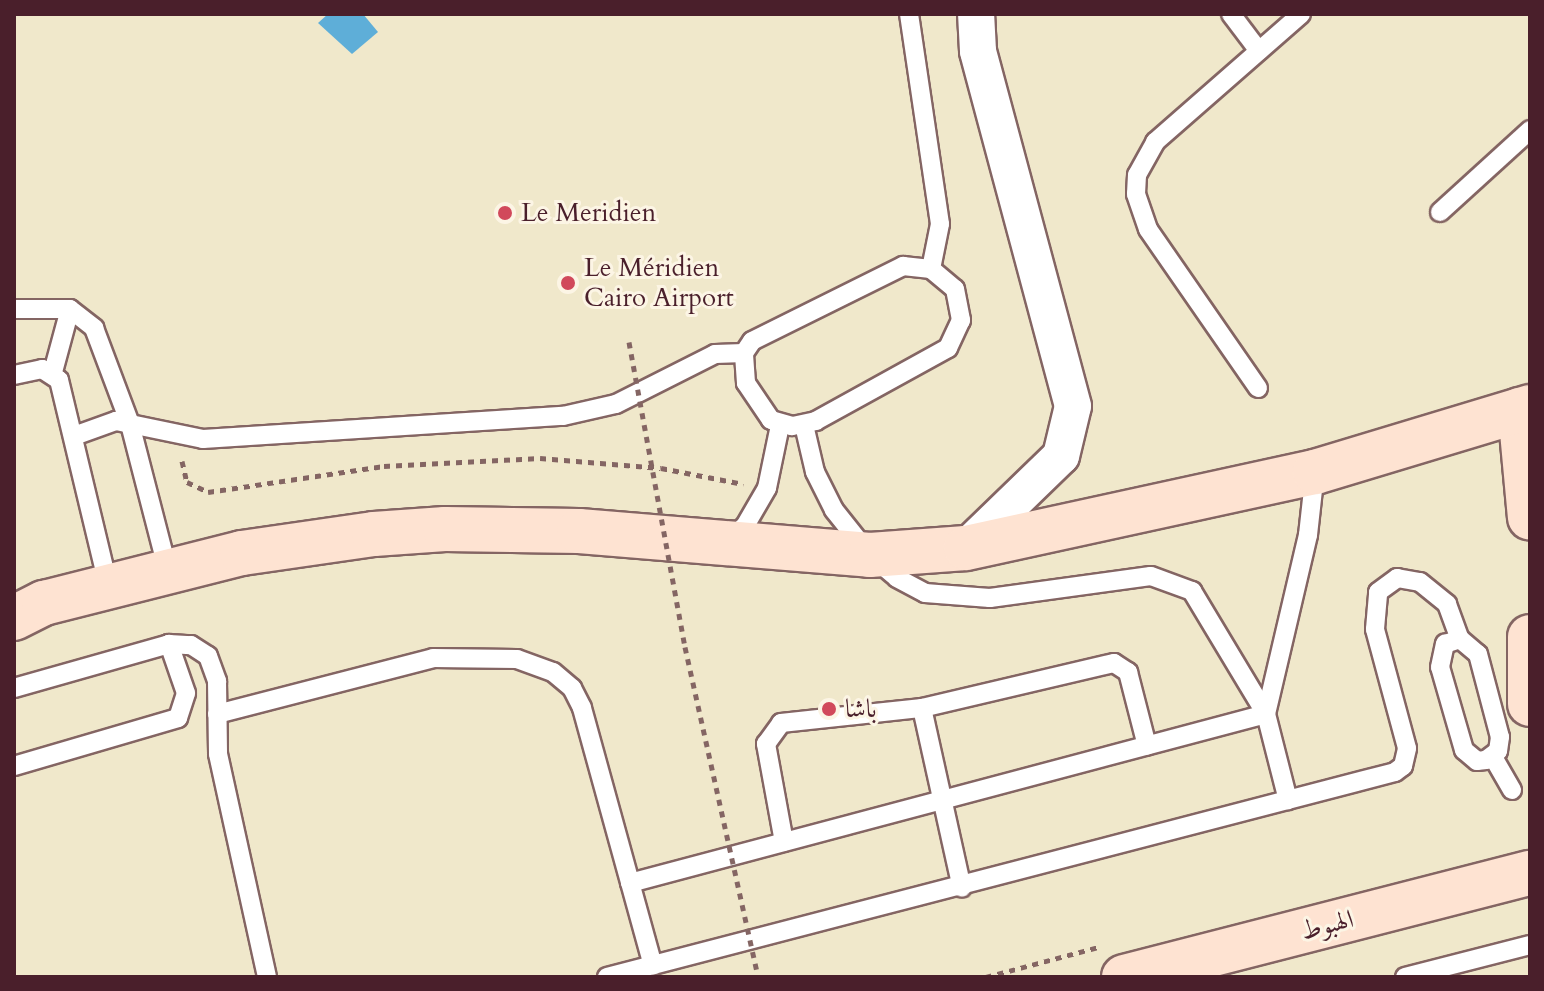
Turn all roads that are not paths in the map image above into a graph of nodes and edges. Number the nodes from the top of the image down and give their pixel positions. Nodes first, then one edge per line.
1 (909, 14) edge
2 (976, 14) edge
3 (1231, 14) edge
4 (1301, 14) edge
5 (1259, 51) junction
6 (1530, 130) edge
7 (1440, 212) dead end
8 (931, 269) junction
9 (14, 309) edge
10 (70, 309) junction
11 (744, 353) junction
12 (53, 372) junction
13 (14, 375) edge
14 (1258, 388) dead end
15 (1525, 408) edge
16 (130, 424) junction
17 (780, 425) junction
18 (804, 425) junction
19 (74, 436) junction
20 (1315, 472) junction
21 (1530, 518) edge
22 (721, 546) junction
23 (966, 548) junction
24 (870, 555) junction
25 (168, 571) junction
26 (109, 588) junction
27 (14, 618) edge
28 (1530, 637) edge
29 (1460, 639) junction
30 (169, 644) junction
31 (14, 688) edge
32 (1530, 704) edge
33 (922, 708) junction
34 (217, 714) junction
35 (1266, 714) junction
36 (1147, 746) junction
37 (1493, 757) junction
38 (14, 766) edge
39 (1512, 790) dead end
40 (942, 800) junction
41 (1288, 800) junction
42 (784, 842) junction
43 (1530, 873) edge
44 (630, 883) junction
45 (962, 888) junction
46 (1530, 945) edge
47 (653, 965) junction
48 (267, 977) edge
49 (607, 977) edge
50 (1124, 977) edge
51 (1405, 977) edge

1 - 8 lane
2 - 23 street
3 - 5 lane
4 - 5 lane
5 - 14 lane
6 - 7 lane
8 - 11 lane
8 - 18 lane
9 - 10 lane
10 - 12 lane
10 - 16 lane
11 - 16 lane
11 - 17 lane
12 - 13 lane
12 - 19 lane
15 - 20 main road
15 - 21 main road
16 - 19 lane
16 - 25 lane
17 - 18 lane
17 - 22 lane
18 - 24 lane
19 - 26 lane
20 - 23 main road
20 - 35 lane
22 - 24 main road
22 - 25 main road
23 - 24 main road
24 - 35 lane
25 - 26 main road
26 - 27 main road
28 - 32 main road
29 - 37 lane
29 - 37 lane
29 - 41 lane
30 - 31 lane
30 - 34 lane
30 - 38 lane
33 - 36 lane
33 - 40 lane
33 - 42 lane
34 - 44 lane
34 - 48 lane
35 - 36 lane
35 - 41 lane
36 - 40 lane
37 - 39 lane
40 - 42 lane
40 - 45 lane
41 - 45 lane
42 - 44 lane
43 - 50 main road, الهبوط
44 - 47 lane
45 - 47 lane
46 - 51 lane
47 - 49 lane

